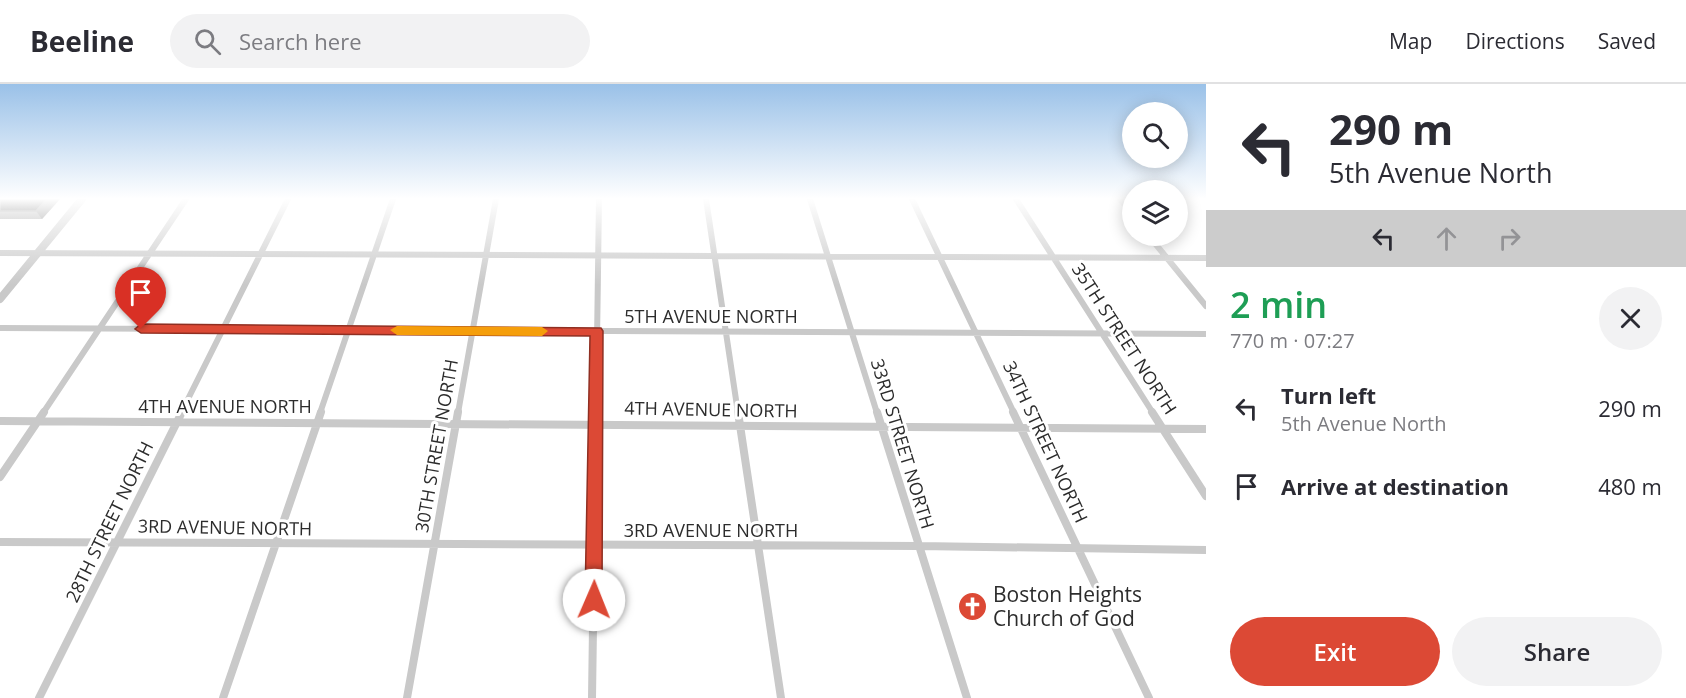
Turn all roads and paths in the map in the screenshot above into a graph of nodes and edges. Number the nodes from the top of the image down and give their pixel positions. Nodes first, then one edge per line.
1 (58, 228) edge
2 (167, 228) edge
3 (275, 228) edge
4 (383, 228) edge
5 (491, 228) edge
6 (598, 228) edge
7 (711, 228) edge
8 (819, 228) edge
9 (926, 228) edge
10 (1034, 228) edge
11 (1158, 246) edge
12 (0, 253) edge
13 (37, 253) junction
14 (150, 253) junction
15 (263, 254) junction
16 (374, 255) junction
17 (486, 255) junction
18 (598, 256) junction
19 (715, 256) junction
20 (827, 256) junction
21 (940, 257) junction
22 (1054, 258) junction
23 (1168, 258) junction
24 (1206, 258) edge
25 (0, 299) edge
26 (1206, 306) edge
27 (0, 328) edge
28 (99, 328) junction
29 (224, 330) junction
30 (348, 330) junction
31 (472, 331) junction
32 (597, 331) junction
33 (726, 332) junction
34 (852, 333) junction
35 (976, 333) junction
36 (1102, 334) junction
37 (1206, 334) edge
38 (0, 421) edge
39 (36, 421) junction
40 (177, 422) junction
41 (316, 423) junction
42 (595, 424) junction
43 (455, 425) junction
44 (739, 426) junction
45 (881, 427) junction
46 (1022, 428) junction
47 (1164, 428) junction
48 (1206, 429) edge
49 (0, 477) edge
50 (1206, 496) edge
51 (0, 542) edge
52 (118, 542) junction
53 (275, 544) junction
54 (434, 545) junction
55 (595, 545) junction
56 (758, 546) junction
57 (918, 546) junction
58 (1079, 549) junction
59 (1206, 550) edge
60 (39, 698) edge
61 (223, 698) edge
62 (407, 698) edge
63 (592, 698) edge
64 (781, 698) edge
65 (967, 698) edge
66 (1149, 698) edge

1 - 13 street
2 - 14 street
3 - 15 street, 28TH STREET NORTH
4 - 16 street
5 - 17 street, 30TH STREET NORTH
6 - 18 street
7 - 19 street
8 - 20 street, 33RD STREET NORTH
9 - 21 street, 34TH STREET NORTH
10 - 22 street, 35TH STREET NORTH
11 - 23 street
12 - 13 street
13 - 14 street
13 - 25 street
14 - 15 street
14 - 28 street
15 - 16 street
15 - 29 street, 28TH STREET NORTH
16 - 17 street
16 - 30 street
17 - 18 street
17 - 31 street, 30TH STREET NORTH
18 - 19 street
18 - 32 street
19 - 20 street
19 - 33 street
20 - 21 street
20 - 34 street, 33RD STREET NORTH
21 - 22 street
21 - 35 street, 34TH STREET NORTH
22 - 23 street
22 - 36 street, 35TH STREET NORTH
23 - 24 street
23 - 26 street
27 - 28 street, 5TH AVENUE NORTH
28 - 29 street, 5TH AVENUE NORTH
28 - 39 street
29 - 30 street, 5TH AVENUE NORTH
29 - 40 street, 28TH STREET NORTH
30 - 31 street, 5TH AVENUE NORTH
30 - 41 street
31 - 32 street, 5TH AVENUE NORTH
31 - 43 street, 30TH STREET NORTH
32 - 33 street, 5TH AVENUE NORTH
32 - 42 street
33 - 34 street, 5TH AVENUE NORTH
33 - 44 street
34 - 35 street, 5TH AVENUE NORTH
34 - 45 street, 33RD STREET NORTH
35 - 36 street, 5TH AVENUE NORTH
35 - 46 street, 34TH STREET NORTH
36 - 37 street, 5TH AVENUE NORTH
36 - 47 street, 35TH STREET NORTH
38 - 39 street, 4TH AVENUE NORTH
39 - 40 street, 4TH AVENUE NORTH
39 - 49 street
40 - 41 street, 4TH AVENUE NORTH
40 - 52 street, 28TH STREET NORTH
41 - 43 street, 4TH AVENUE NORTH
41 - 53 street
42 - 43 street, 4TH AVENUE NORTH
42 - 44 street, 4TH AVENUE NORTH
42 - 55 street
43 - 54 street, 30TH STREET NORTH
44 - 45 street, 4TH AVENUE NORTH
44 - 56 street
45 - 46 street, 4TH AVENUE NORTH
45 - 57 street, 33RD STREET NORTH
46 - 47 street, 4TH AVENUE NORTH
46 - 58 street, 34TH STREET NORTH
47 - 48 street, 4TH AVENUE NORTH
47 - 50 street, 35TH STREET NORTH
51 - 52 street, 3RD AVENUE NORTH
52 - 53 street, 3RD AVENUE NORTH
52 - 60 street, 28TH STREET NORTH
53 - 54 street, 3RD AVENUE NORTH
53 - 61 street
54 - 55 street, 3RD AVENUE NORTH
54 - 62 street, 30TH STREET NORTH
55 - 56 street, 3RD AVENUE NORTH
55 - 63 street
56 - 57 street, 3RD AVENUE NORTH
56 - 64 street
57 - 58 street, 3RD AVENUE NORTH
57 - 65 street, 33RD STREET NORTH
58 - 59 street, 3RD AVENUE NORTH
58 - 66 street, 34TH STREET NORTH

